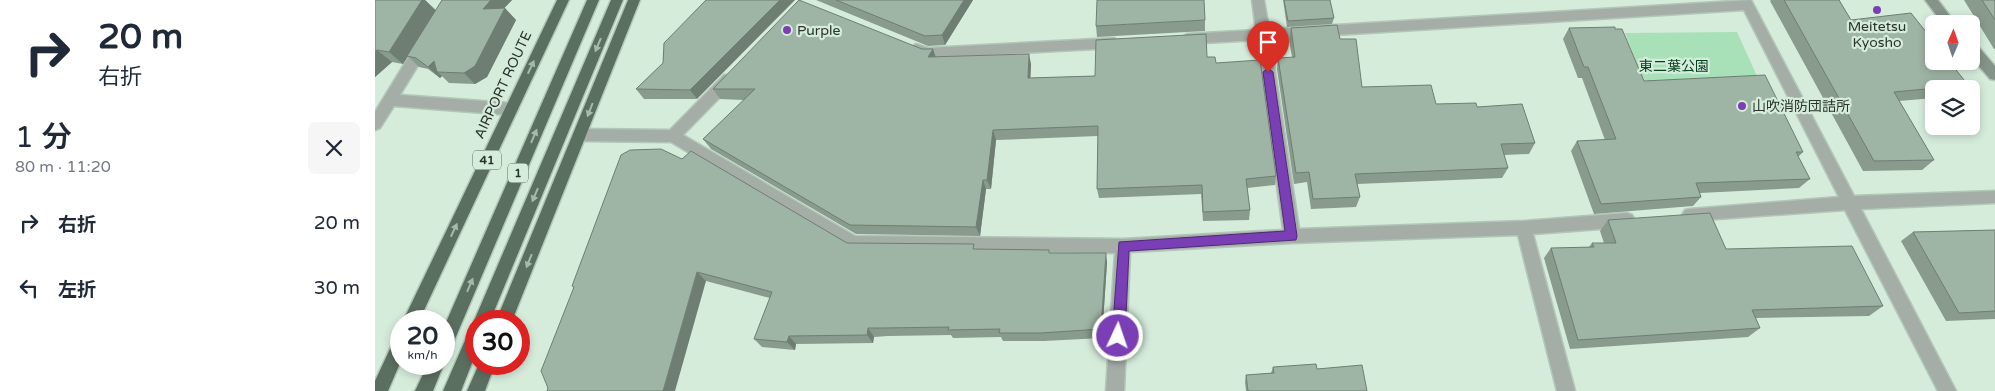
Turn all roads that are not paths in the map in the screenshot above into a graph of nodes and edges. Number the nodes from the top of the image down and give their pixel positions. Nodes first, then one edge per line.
1 (563, 0) edge
2 (593, 0) edge
3 (617, 0) edge
4 (634, 0) edge
5 (1258, 0) edge
6 (1931, 0) edge
7 (1746, 2) edge
8 (1943, 15) edge
9 (431, 33) edge
10 (1263, 35) junction
11 (1174, 40) edge
12 (901, 42) edge
13 (1124, 43) edge
14 (1980, 57) edge
15 (741, 66) edge
16 (1994, 72) edge
17 (391, 100) junction
18 (511, 109) junction
19 (375, 124) edge
20 (581, 135) junction
21 (673, 136) junction
22 (1995, 197) edge
23 (1848, 203) junction
24 (1671, 216) edge
25 (1642, 219) edge
26 (1524, 228) junction
27 (1292, 236) junction
28 (1123, 246) junction
29 (416, 310) edge
30 (487, 310) edge
31 (509, 310) edge
32 (455, 320) edge
33 (465, 360) edge
34 (390, 367) edge
35 (431, 375) edge
36 (483, 375) edge
37 (379, 391) edge
38 (424, 391) edge
39 (452, 391) edge
40 (476, 391) edge
41 (1115, 391) edge
42 (1566, 391) edge
43 (1947, 391) edge

18 -> 1 highway, AIRPORT ROUTE / 41
32 -> 2 highway, 1
3 -> 30 highway, 1
4 -> 20 highway
5 - 10 street
6 - 8 street
7 - 10 street
7 - 23 street
9 - 17 street
10 - 11 street
10 - 27 street
12 - 13 street
14 - 16 street
15 - 21 street
17 - 18 street
17 - 19 street
29 -> 18 highway, AIRPORT ROUTE / 41
20 - 21 street
20 -> 31 highway
21 - 28 street
22 - 23 street
23 - 24 street
23 - 43 street
25 - 26 street
26 - 27 street
26 - 42 street
27 - 28 street
28 - 41 street
33 - 39 highway
34 - 37 highway
35 - 38 highway
36 - 40 highway

